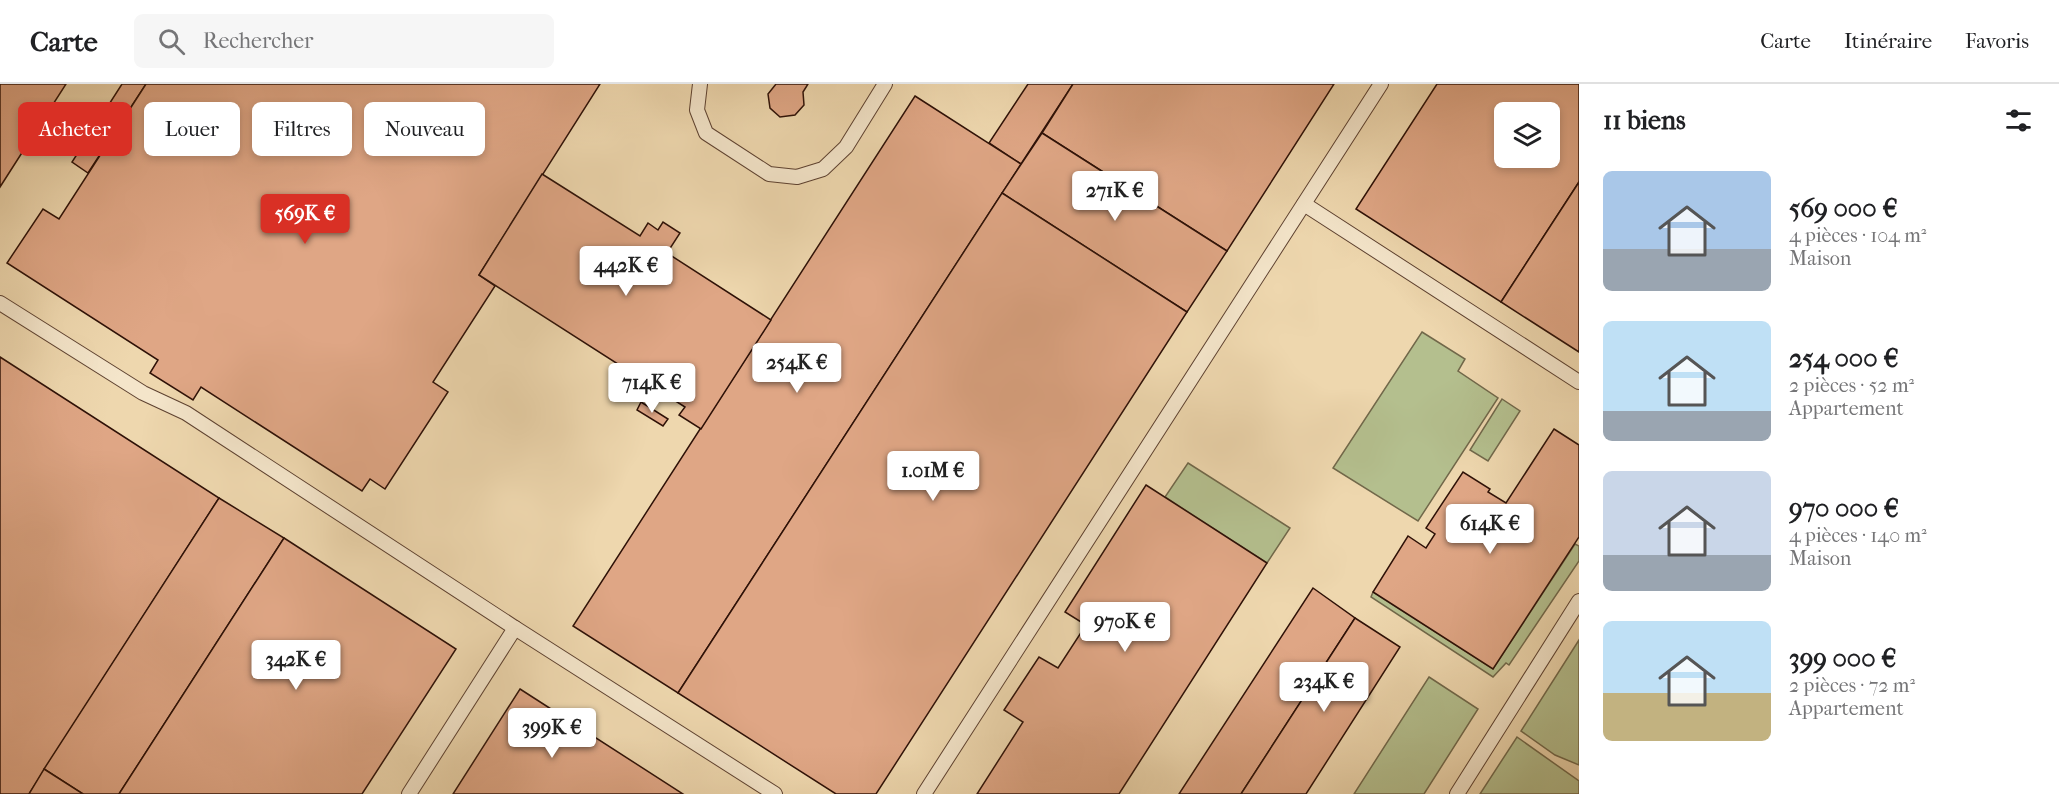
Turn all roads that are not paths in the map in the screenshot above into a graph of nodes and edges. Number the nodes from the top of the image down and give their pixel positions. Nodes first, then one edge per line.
1 (700, 84) edge
2 (885, 84) edge
3 (1382, 84) edge
4 (1304, 204) junction
5 (0, 303) edge
6 (1579, 382) edge
7 (1579, 601) edge
8 (515, 628) junction
9 (409, 794) edge
10 (775, 794) edge
11 (924, 794) edge
12 (1457, 794) edge

1 - 2 lane
3 - 4 lane
4 - 6 lane
4 - 11 lane
5 - 8 lane
7 - 12 lane
8 - 9 lane
8 - 10 lane

